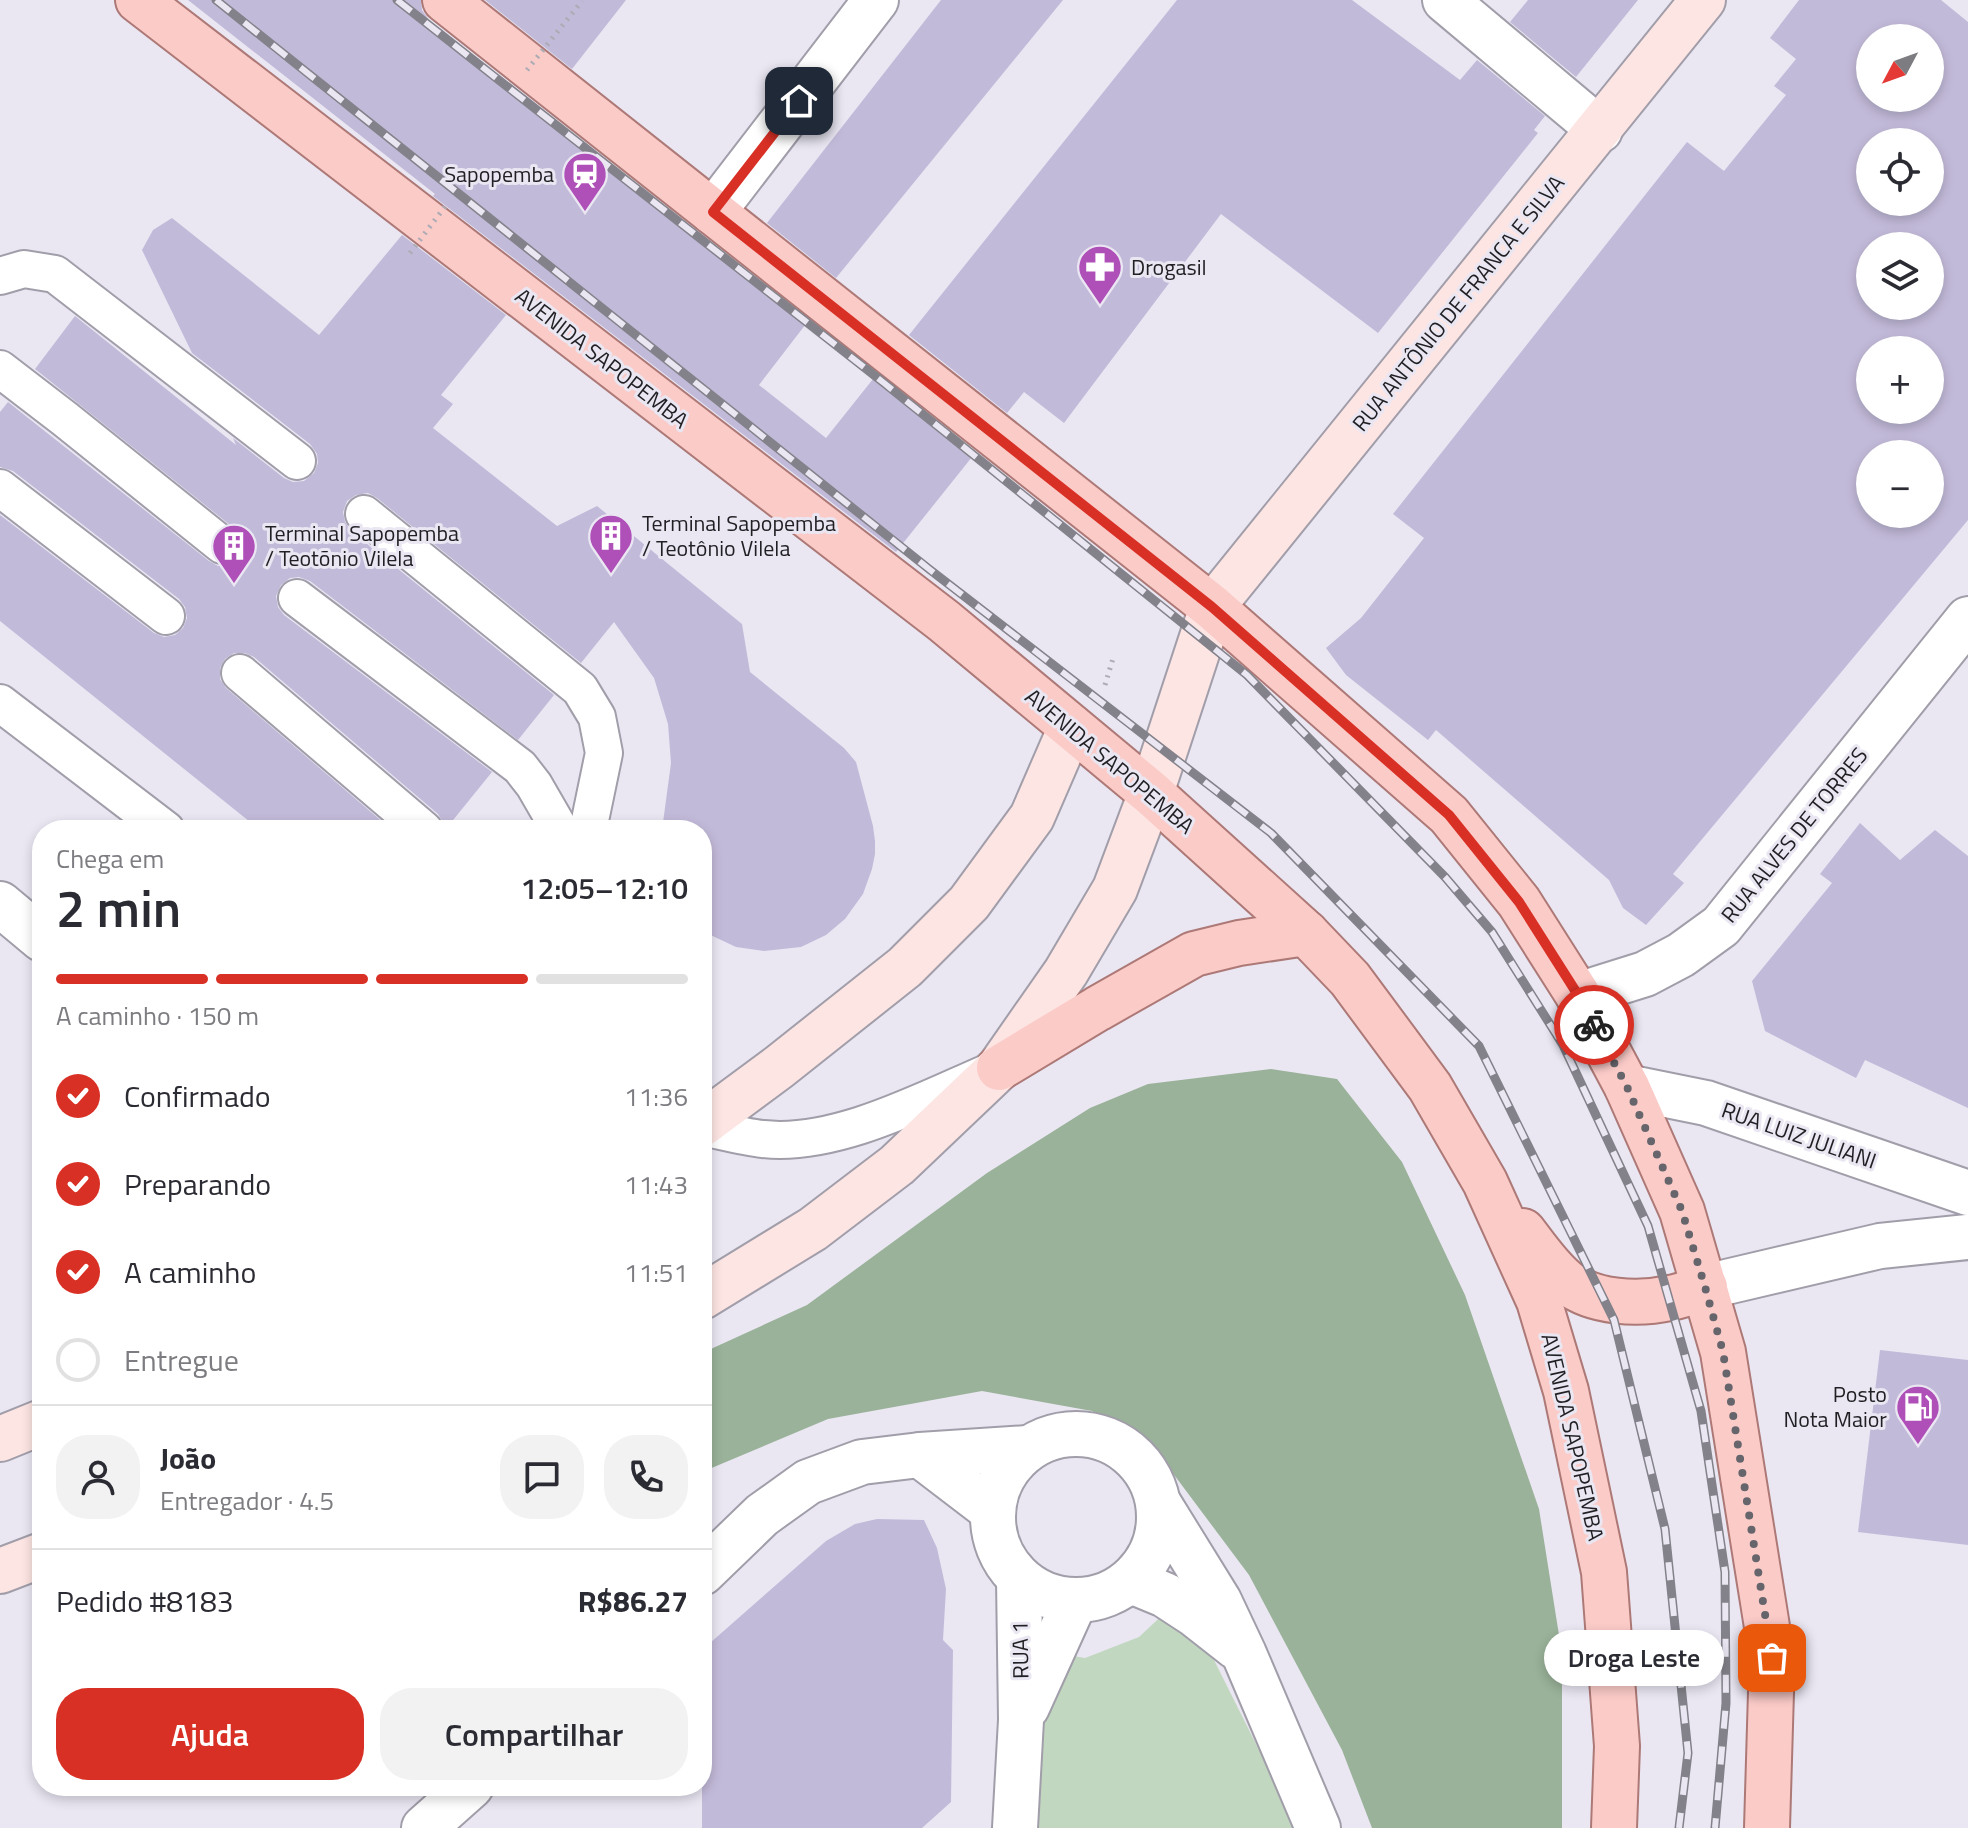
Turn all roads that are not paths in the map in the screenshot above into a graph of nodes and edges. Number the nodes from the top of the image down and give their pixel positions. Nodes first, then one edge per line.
1 (138, 0) edge
2 (445, 0) edge
3 (876, 0) edge
4 (1445, 0) edge
5 (1703, 0) edge
6 (1600, 130) junction
7 (713, 212) junction
8 (0, 276) edge
9 (0, 369) edge
10 (297, 461) dead end
11 (0, 488) edge
12 (364, 514) dead end
13 (222, 545) dead end
14 (297, 598) dead end
15 (1212, 607) junction
16 (166, 616) dead end
17 (1968, 619) edge
18 (240, 673) dead end
19 (0, 703) edge
20 (1071, 727) junction
21 (1151, 793) junction
22 (153, 820) edge
23 (412, 820) edge
24 (554, 820) edge
25 (590, 820) edge
26 (0, 904) edge
27 (32, 931) edge
28 (1306, 933) junction
29 (1578, 995) junction
30 (999, 1068) junction
31 (1627, 1087) junction
32 (712, 1118) edge
33 (712, 1128) edge
34 (1485, 1182) junction
35 (1968, 1193) edge
36 (1968, 1237) edge
37 (1705, 1287) junction
38 (712, 1291) edge
39 (32, 1426) edge
40 (0, 1439) edge
41 (1028, 1448) junction
42 (920, 1455) junction
43 (1159, 1504) junction
44 (992, 1510) junction
45 (32, 1559) edge
46 (712, 1563) edge
47 (0, 1571) edge
48 (1019, 1579) junction
49 (1131, 1581) junction
50 (1075, 1601) junction
51 (1244, 1654) junction
52 (1021, 1720) junction
53 (460, 1796) edge
54 (424, 1828) edge
55 (1015, 1828) edge
56 (1318, 1828) edge
57 (1614, 1828) edge
58 (1767, 1828) edge

1 - 20 main road, AVENIDA SAPOPEMBA
2 - 7 main road
3 - 7 street
4 - 6 street
5 - 6 main road, RUA ANTÔNIO DE FRANCA E SILVA
6 - 15 main road, RUA ANTÔNIO DE FRANCA E SILVA
7 - 15 main road
8 - 10 lane
9 - 13 lane
11 - 16 lane
12 - 25 lane
14 - 24 lane
15 - 21 main road
15 - 29 main road
17 - 29 street, RUA ALVES DE TORRES
18 - 23 lane
19 - 22 lane
20 - 21 main road, AVENIDA SAPOPEMBA
20 - 32 main road
21 - 28 main road, AVENIDA SAPOPEMBA
21 - 30 main road
26 - 27 street
28 - 30 main road
28 - 34 main road, AVENIDA SAPOPEMBA
29 - 31 main road
30 - 33 lane
30 - 38 main road
31 - 35 street, RUA LUIZ JULIANI
31 - 37 main road
34 - 37 main road
34 - 57 main road, AVENIDA SAPOPEMBA
36 - 37 street
37 - 58 main road
39 - 40 main road
41 - 42 street
41 - 43 street
41 - 44 street
42 - 44 street
42 - 46 street
43 - 49 street
43 - 51 street
44 - 48 street
45 - 47 main road
48 - 50 street
48 - 52 street, RUA 1
49 - 50 street
49 - 51 street
50 - 52 street, RUA 1
51 - 56 street
52 - 55 street, RUA 1
53 - 54 street

